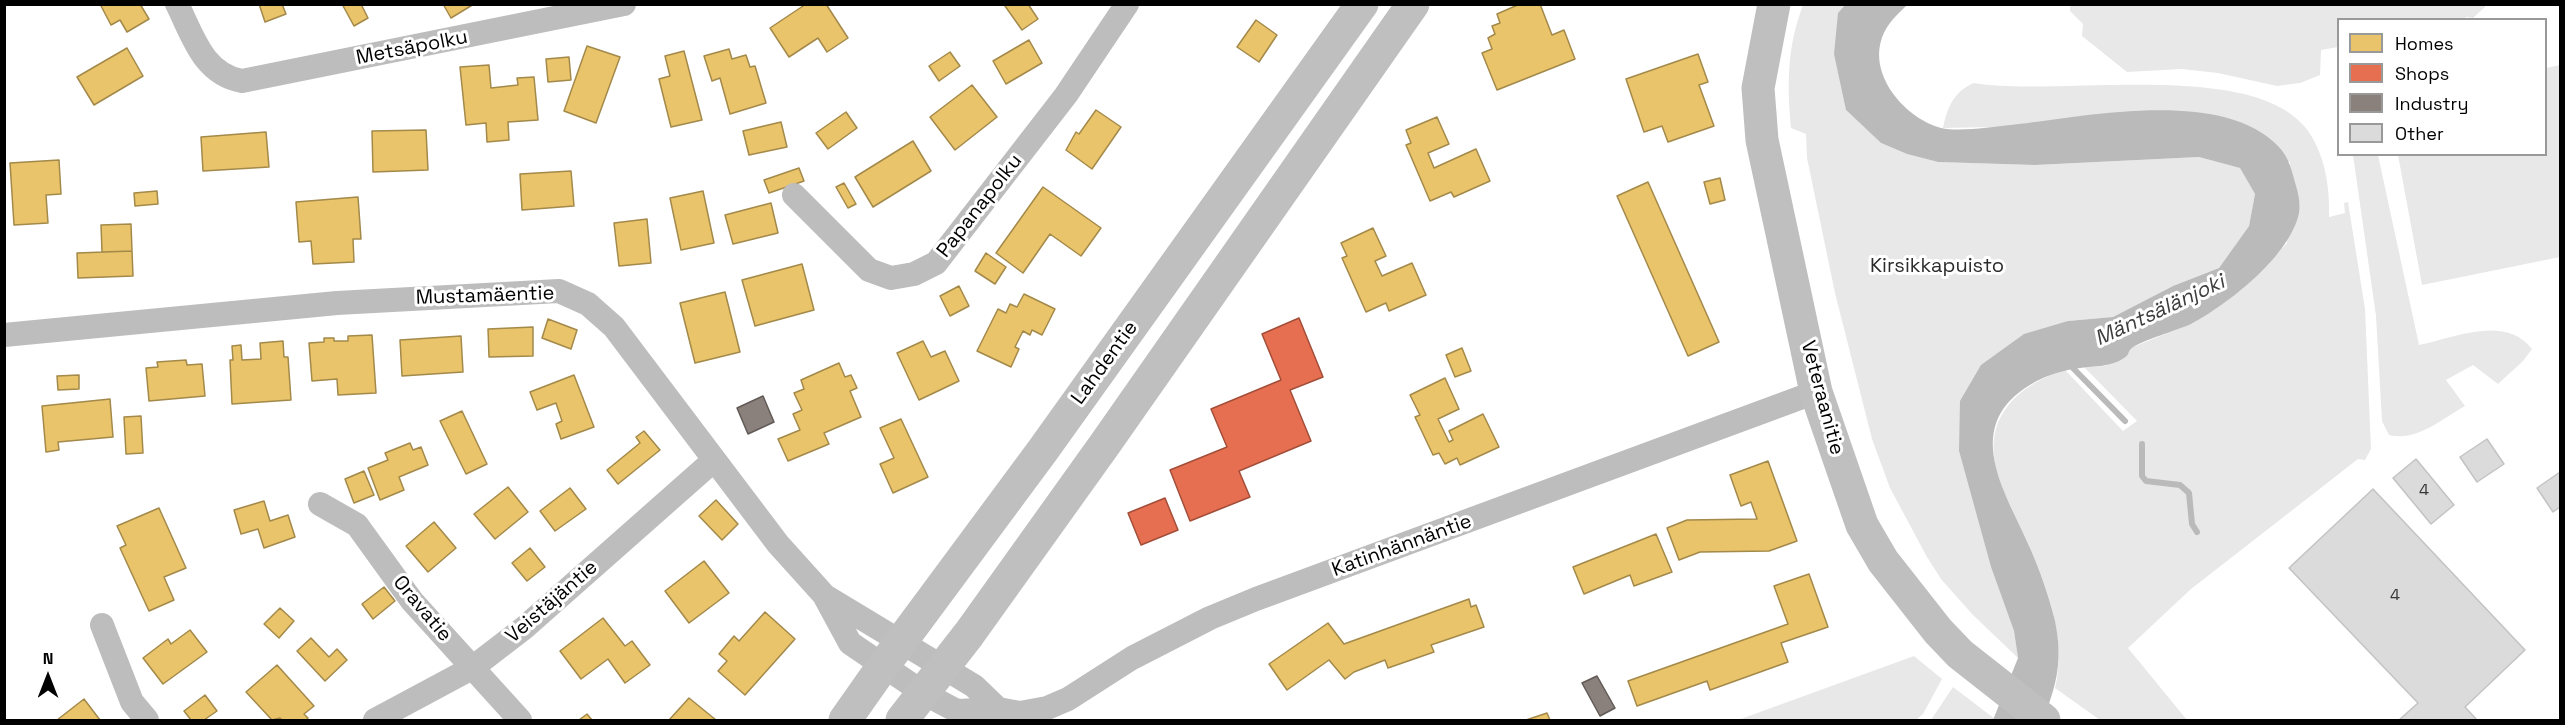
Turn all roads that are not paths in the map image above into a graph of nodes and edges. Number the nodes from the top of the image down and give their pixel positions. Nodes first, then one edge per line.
1 (177, 4) edge
2 (624, 4) edge
3 (1127, 4) edge
4 (1362, 4) edge
5 (1413, 4) edge
6 (1774, 4) edge
7 (794, 195) dead end
8 (4, 335) edge
9 (1816, 392) junction
10 (713, 461) junction
11 (320, 504) dead end
12 (102, 625) dead end
13 (892, 654) junction
14 (944, 667) junction
15 (472, 668) junction
16 (925, 694) junction
17 (998, 709) junction
18 (147, 720) edge
19 (375, 720) edge
20 (520, 720) edge
21 (845, 720) edge
22 (902, 720) edge
23 (2044, 720) edge

1 - 2 street, Metsäpolku
3 - 7 street, Papanapolku
4 - 13 main road, Lahdentie
5 - 14 main road
6 - 9 main road, Veteraanitie
8 - 10 street, Mustamäentie
9 - 17 street, Katinhännäntie
9 - 23 main road, Veteraanitie
10 - 13 street, Mustamäentie
10 - 15 street, Veistäjäntie
11 - 15 street, Oravatie
12 - 18 street
13 - 14 street, Mustamäentie
13 - 16 street, Katinhännäntie
13 - 21 main road, Lahdentie
14 - 16 main road
14 - 17 street
15 - 19 street, Veistäjäntie
15 - 20 street, Oravatie
16 - 17 street, Katinhännäntie
16 - 22 main road

